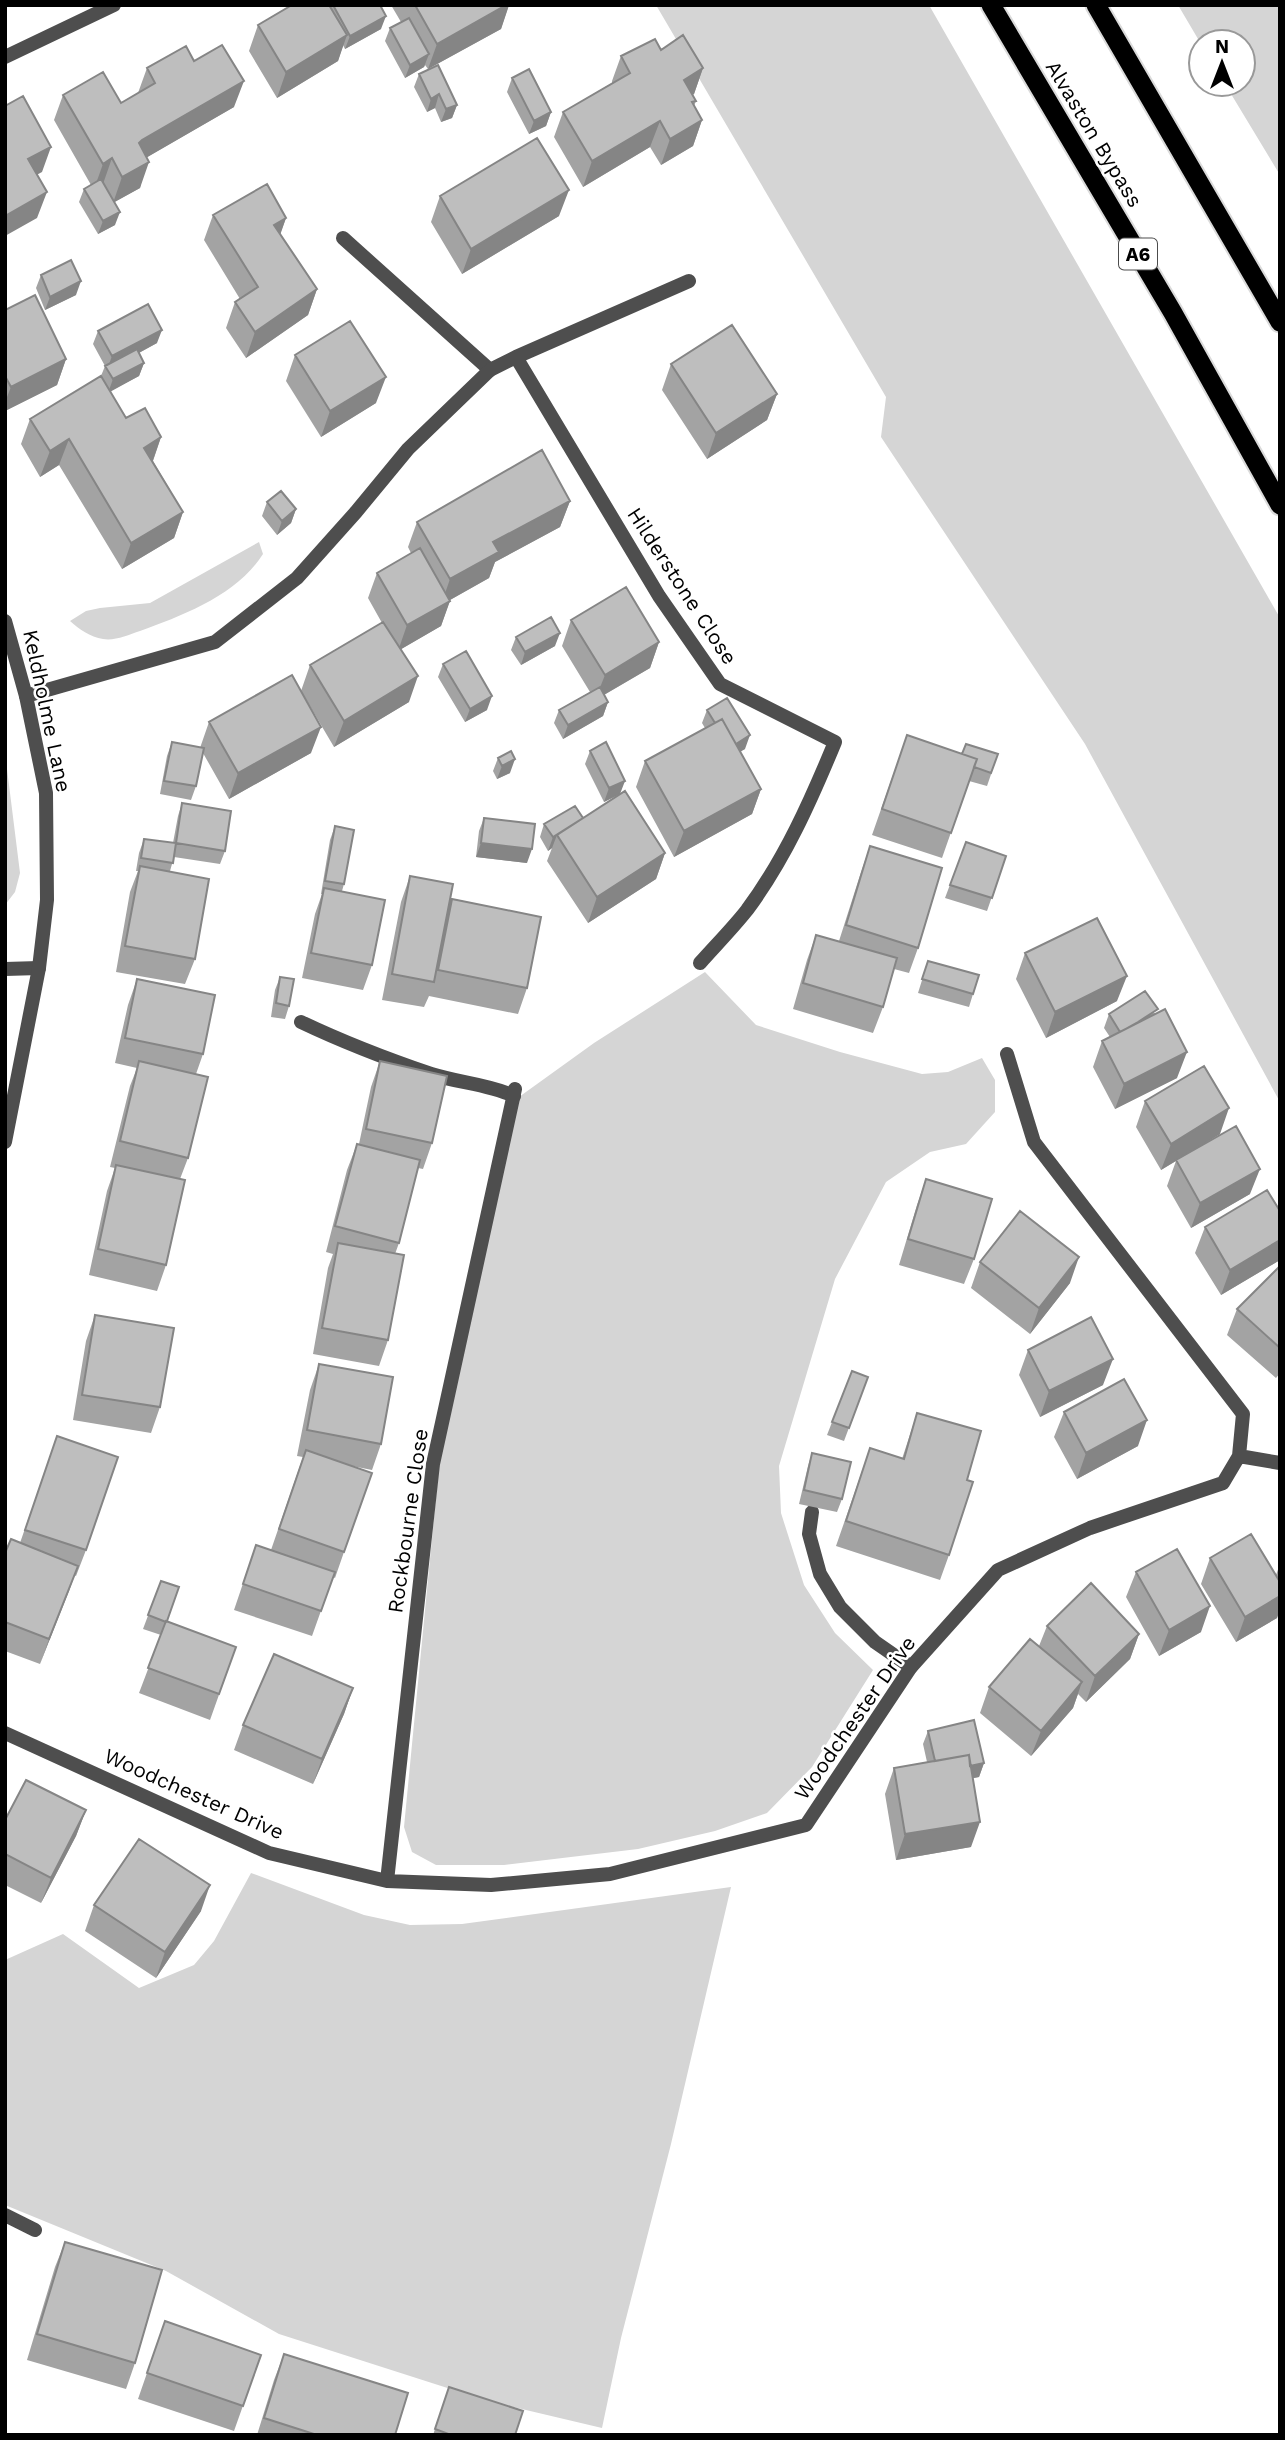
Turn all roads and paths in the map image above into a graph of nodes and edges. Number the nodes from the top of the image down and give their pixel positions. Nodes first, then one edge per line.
1 (114, 5) edge
2 (991, 5) edge
3 (1096, 5) edge
4 (5, 57) edge
5 (343, 238) dead end
6 (689, 281) dead end
7 (1280, 322) edge
8 (516, 357) junction
9 (490, 370) junction
10 (1280, 505) edge
11 (5, 621) edge
12 (26, 696) junction
13 (700, 963) dead end
14 (39, 968) junction
15 (5, 969) edge
16 (301, 1022) dead end
17 (1007, 1054) dead end
18 (5, 1142) edge
19 (1239, 1456) junction
20 (1280, 1463) edge
21 (812, 1512) dead end
22 (911, 1667) junction
23 (5, 1733) edge
24 (387, 1881) junction
25 (5, 2215) edge
26 (35, 2230) dead end

1 - 4 street
2 - 10 highway, Alvaston Bypass / A6
3 - 7 highway
5 - 9 street
6 - 8 street
8 - 9 street
8 - 13 street, Hilderstone Close
9 - 12 street
11 - 12 street, Keldholme Lane
12 - 14 street, Keldholme Lane
14 - 15 street
14 - 18 street, Keldholme Lane
16 - 24 street, Rockbourne Close
17 - 19 street, Woodchester Drive
19 - 20 street
19 - 22 street, Woodchester Drive
21 - 22 street
22 - 24 street, Woodchester Drive
23 - 24 street, Woodchester Drive
25 - 26 street

